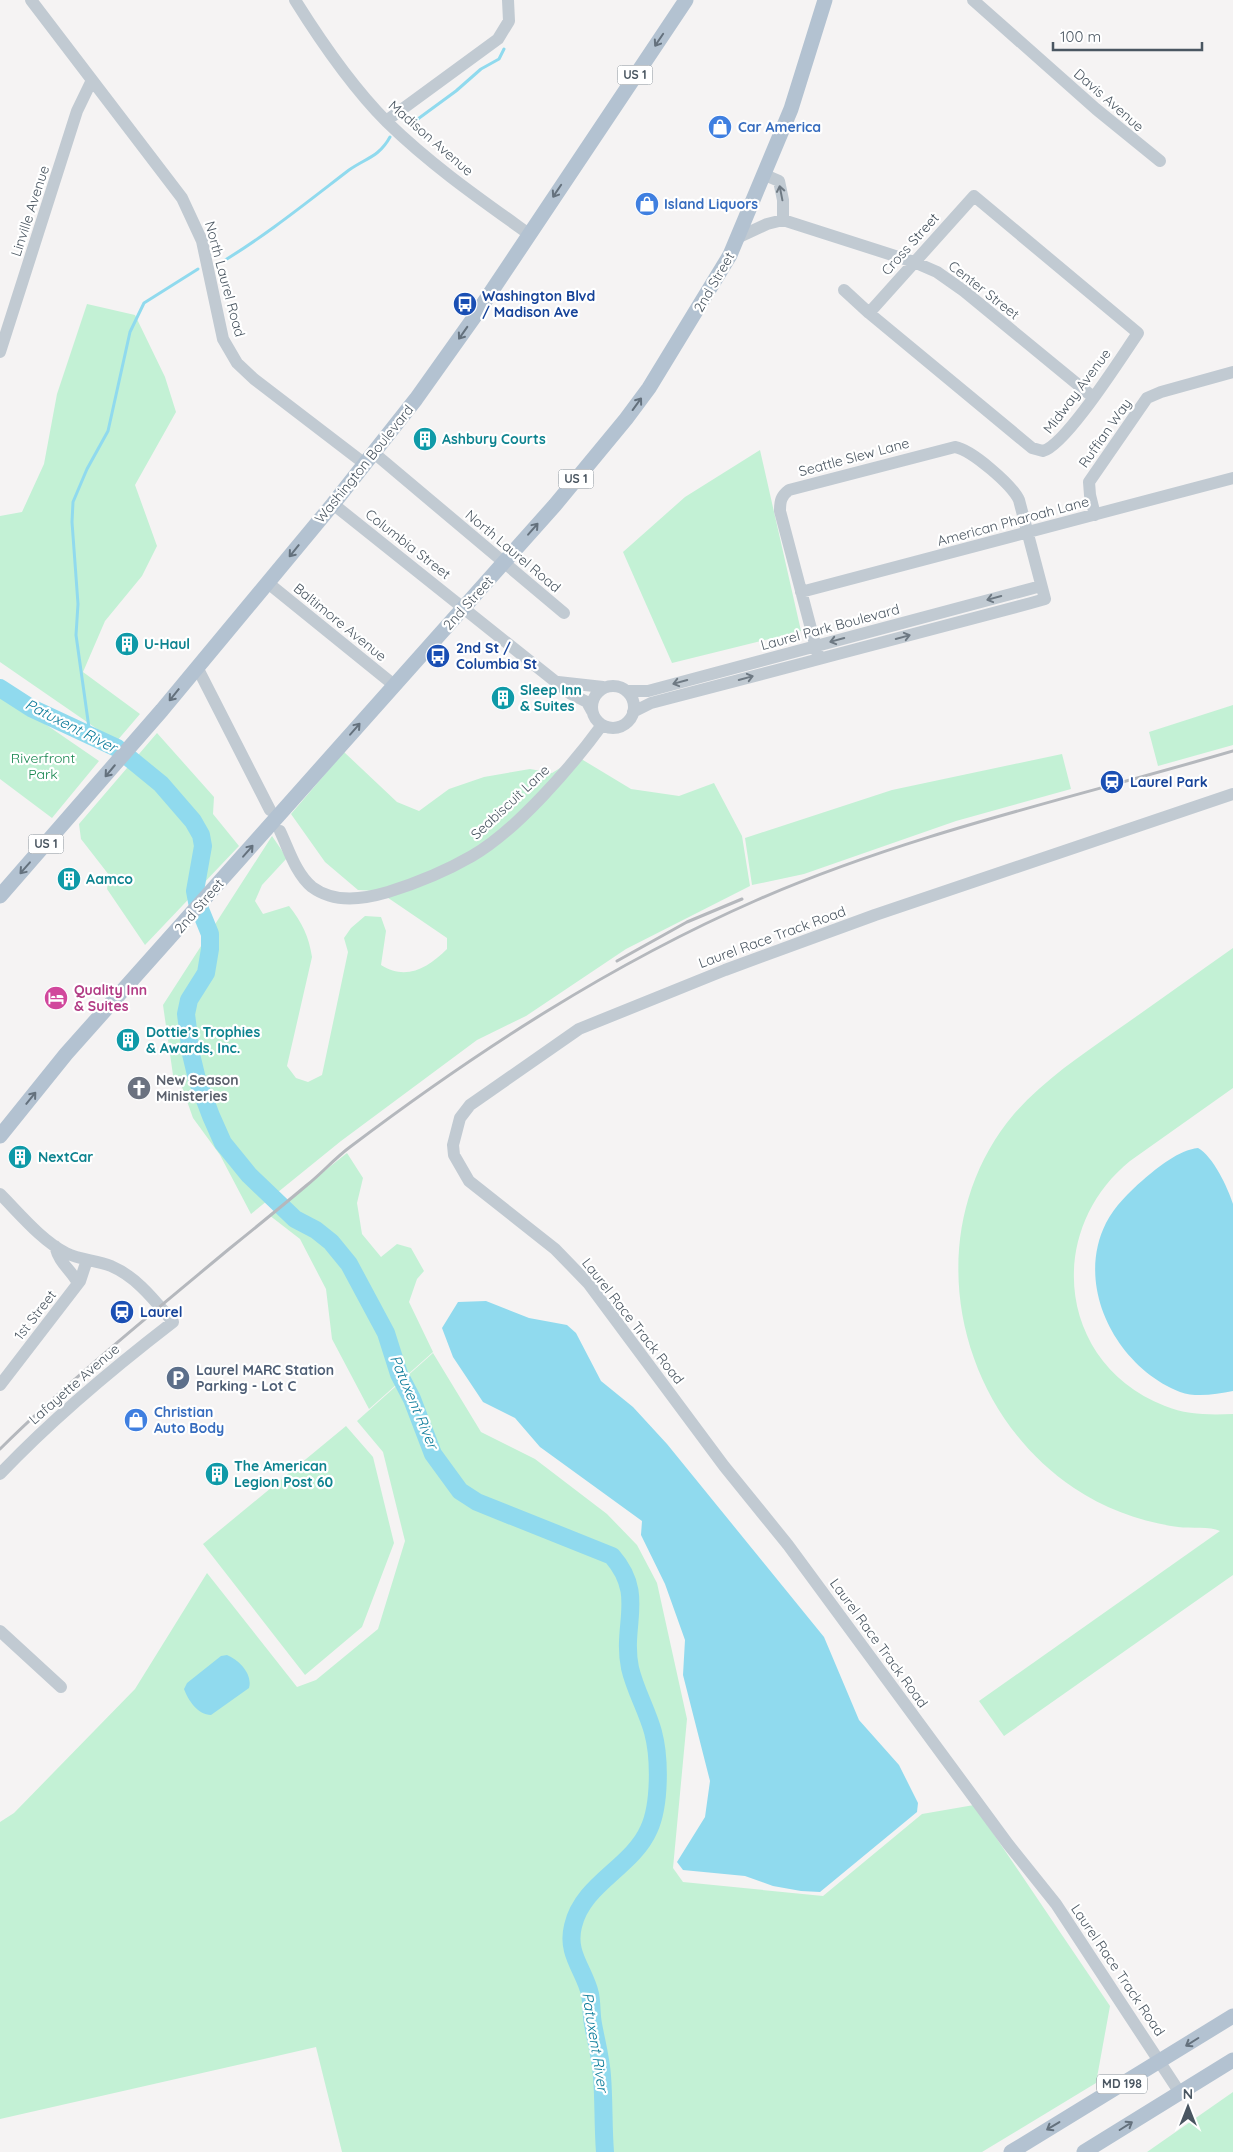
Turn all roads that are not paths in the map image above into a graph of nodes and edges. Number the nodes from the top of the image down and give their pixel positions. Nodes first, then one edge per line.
1 (31, 0) edge
2 (295, 0) edge
3 (508, 0) edge
4 (686, 0) edge
5 (825, 0) edge
6 (973, 0) edge
7 (92, 80) junction
8 (386, 121) junction
9 (1160, 161) dead end
10 (764, 176) junction
11 (974, 196) joint
12 (782, 220) junction
13 (529, 234) junction
14 (739, 237) junction
15 (914, 262) junction
16 (844, 290) dead end
17 (870, 313) junction
18 (0, 352) edge
19 (1233, 372) edge
20 (1093, 397) junction
21 (370, 458) junction
22 (1233, 478) edge
23 (333, 504) junction
24 (1095, 515) junction
25 (1028, 532) junction
26 (504, 563) junction
27 (268, 583) junction
28 (1041, 586) junction
29 (801, 592) junction
30 (464, 607) junction
31 (564, 613) dead end
32 (816, 646) junction
33 (819, 659) junction
34 (197, 667) junction
35 (558, 682) junction
36 (394, 685) junction
37 (604, 687) junction
38 (627, 691) junction
39 (592, 711) junction
40 (633, 712) junction
41 (602, 725) junction
42 (1233, 794) edge
43 (270, 810) dead end
44 (280, 831) dead end
45 (0, 896) edge
46 (0, 1136) edge
47 (0, 1194) edge
48 (55, 1246) junction
49 (87, 1260) junction
50 (78, 1283) junction
51 (0, 1385) edge
52 (0, 1474) edge
53 (0, 1631) edge
54 (61, 1687) dead end
55 (1233, 2016) edge
56 (1233, 2060) edge
57 (1160, 2061) junction
58 (1180, 2093) junction
59 (1011, 2152) edge
60 (1084, 2152) edge

1 - 7 street, North Laurel Road
2 - 8 street, Madison Avenue
3 - 8 street
4 -> 13 main road, Washington Boulevard / US 1
5 - 10 main road, 2nd Street / US 1
6 - 9 street, Davis Avenue
7 - 18 street, Linville Avenue
7 - 21 street, North Laurel Road
8 - 13 street, Madison Avenue
12 -> 10 street
10 - 14 main road, 2nd Street / US 1
11 - 15 street, Cross Street
11 - 20 street, Midway Avenue
12 - 14 street
12 - 15 street, Center Street
13 -> 21 main road, Washington Boulevard / US 1
26 -> 14 main road, 2nd Street / US 1
15 - 17 street, Cross Street
15 - 20 street, Center Street
16 - 17 street, Midway Avenue
17 - 20 street, Midway Avenue
19 - 24 street, Ruffian Way
21 - 23 main road, Washington Boulevard / US 1
21 - 26 street, North Laurel Road
22 - 24 street, American Pharoah Lane
23 -> 27 main road, Washington Boulevard / US 1
23 - 30 street, Columbia Street
24 - 25 street, American Pharoah Lane
25 - 28 street
25 - 29 street, American Pharoah Lane
25 - 29 street, Seattle Slew Lane
26 - 30 main road, 2nd Street / US 1
26 - 31 street, North Laurel Road
27 - 34 main road, Washington Boulevard / US 1
27 - 36 street, Baltimore Avenue
28 -> 32 street, Laurel Park Boulevard
33 -> 28 street, Laurel Park Boulevard
29 - 32 street, Seattle Slew Lane
30 - 35 street
30 - 36 main road, 2nd Street / US 1
32 - 33 street, Seattle Slew Lane
32 -> 38 street, Laurel Park Boulevard
40 -> 33 street, Laurel Park Boulevard
34 - 43 street
34 -> 45 main road, Washington Boulevard / US 1
35 - 37 street, Laurel Park Boulevard
35 - 39 street
46 -> 36 main road, 2nd Street / US 1
37 - 38 street, Laurel Park Boulevard
37 - 39 street
38 - 40 street
39 - 41 street
40 - 41 street, Laurel Park Boulevard
41 - 44 street, Seabiscuit Lane
42 - 57 street, Laurel Race Track Road
47 - 48 street
48 - 49 street
48 - 50 street
49 - 50 street, 1st Street
49 - 52 street, Lafayette Avenue
50 - 51 street, 1st Street
53 - 54 street
55 -> 57 main road, MD 198
56 - 58 main road, MD 198
57 - 58 street, Laurel Race Track Road
57 -> 59 main road, MD 198
60 -> 58 main road, MD 198

